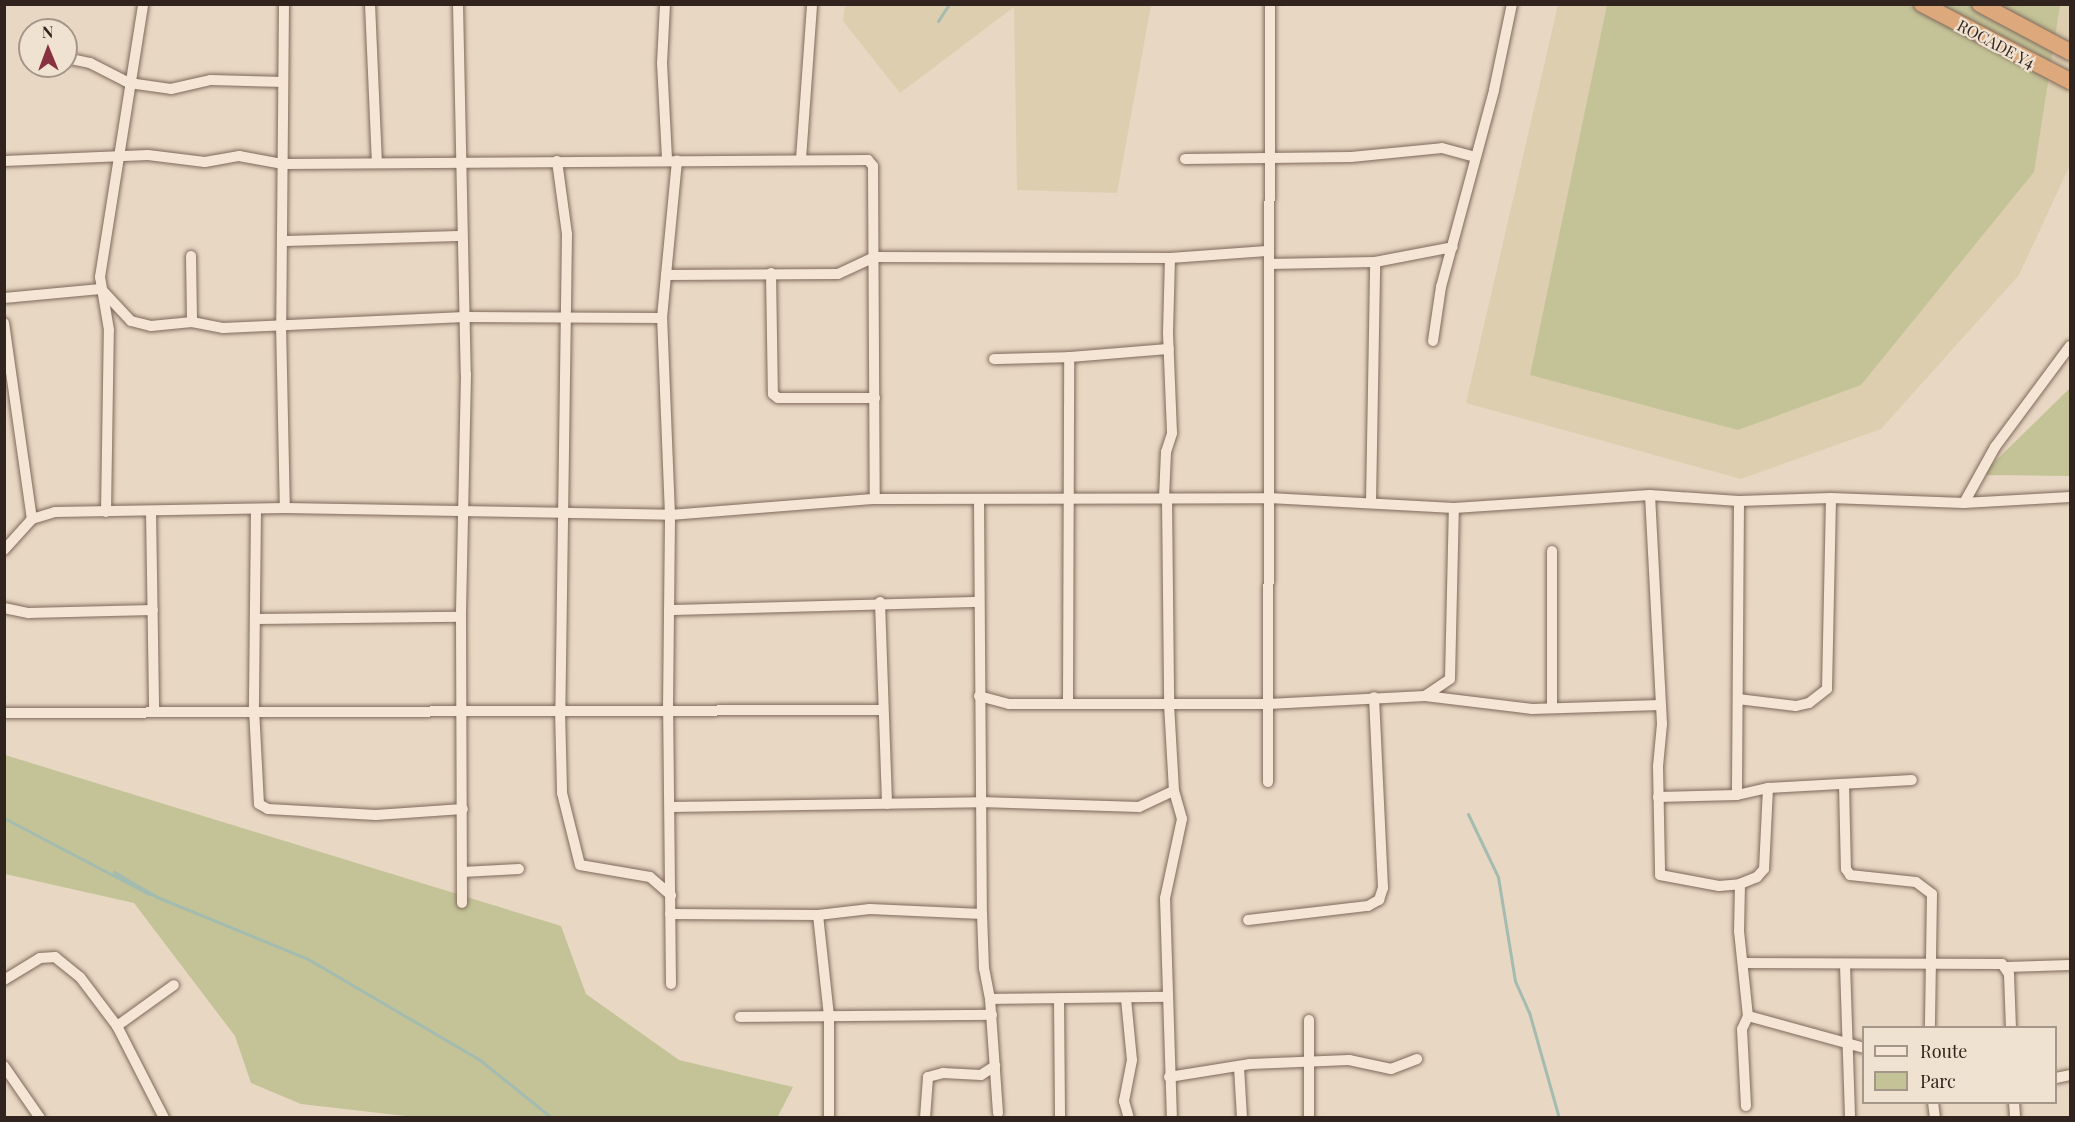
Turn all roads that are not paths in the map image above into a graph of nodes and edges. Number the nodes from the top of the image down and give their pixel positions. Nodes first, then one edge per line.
1 (142, 4) edge
2 (284, 4) edge
3 (370, 4) edge
4 (458, 4) edge
5 (665, 4) edge
6 (812, 4) edge
7 (1270, 4) edge
8 (1512, 4) edge
9 (1922, 4) edge
10 (1980, 4) edge
11 (2070, 52) edge
12 (78, 60) edge
13 (2070, 81) edge
14 (283, 82) junction
15 (129, 83) junction
16 (117, 157) junction
17 (1475, 157) junction
18 (1270, 158) junction
19 (801, 159) junction
20 (1185, 159) dead end
21 (672, 160) junction
22 (4, 161) edge
23 (557, 161) junction
24 (460, 162) junction
25 (377, 163) junction
26 (283, 164) junction
27 (462, 236) junction
28 (282, 241) junction
29 (1453, 247) junction
30 (1268, 251) junction
31 (191, 256) dead end
32 (874, 257) junction
33 (1170, 258) junction
34 (1375, 262) junction
35 (1269, 264) junction
36 (771, 273) junction
37 (666, 275) junction
38 (100, 289) junction
39 (4, 298) edge
40 (465, 317) junction
41 (662, 318) junction
42 (566, 319) junction
43 (192, 322) junction
44 (4, 323) edge
45 (281, 324) junction
46 (1433, 341) dead end
47 (2070, 346) edge
48 (1169, 349) junction
49 (1069, 357) junction
50 (994, 358) dead end
51 (875, 398) junction
52 (1650, 495) junction
53 (2070, 497) edge
54 (1166, 498) junction
55 (1269, 498) junction
56 (1831, 498) junction
57 (875, 500) junction
58 (979, 500) junction
59 (1068, 500) junction
60 (1739, 501) junction
61 (1371, 503) junction
62 (1964, 503) junction
63 (285, 508) junction
64 (1454, 508) junction
65 (256, 509) junction
66 (151, 511) junction
67 (106, 512) junction
68 (466, 513) junction
69 (562, 513) junction
70 (670, 515) junction
71 (32, 519) junction
72 (4, 550) edge
73 (1552, 551) dead end
74 (880, 602) junction
75 (977, 602) junction
76 (4, 608) edge
77 (153, 610) junction
78 (669, 610) junction
79 (461, 617) junction
80 (257, 619) junction
81 (979, 696) junction
82 (1425, 696) junction
83 (1374, 698) junction
84 (1738, 699) junction
85 (1068, 701) junction
86 (1169, 704) junction
87 (1268, 704) junction
88 (1660, 705) junction
89 (1552, 708) junction
90 (254, 709) junction
91 (464, 709) junction
92 (560, 709) junction
93 (668, 709) junction
94 (883, 710) junction
95 (154, 711) junction
96 (4, 713) edge
97 (1912, 780) dead end
98 (1268, 782) dead end
99 (1844, 784) junction
100 (1768, 788) junction
101 (1174, 791) junction
102 (1737, 795) junction
103 (1658, 797) junction
104 (980, 802) junction
105 (887, 804) junction
106 (671, 807) junction
107 (463, 808) junction
108 (519, 869) dead end
109 (462, 872) junction
110 (1740, 884) junction
111 (670, 895) junction
112 (462, 903) dead end
113 (670, 914) junction
114 (982, 914) junction
115 (818, 915) junction
116 (1248, 920) dead end
117 (1743, 963) junction
118 (1930, 964) junction
119 (1845, 965) junction
120 (2070, 965) edge
121 (2007, 967) junction
122 (4, 980) edge
123 (672, 984) dead end
124 (174, 985) dead end
125 (1165, 997) junction
126 (990, 999) junction
127 (1059, 999) junction
128 (1126, 999) junction
129 (992, 1016) junction
130 (1748, 1016) junction
131 (740, 1017) dead end
132 (829, 1017) junction
133 (1309, 1020) dead end
134 (117, 1026) junction
135 (1930, 1026) edge
136 (2011, 1026) edge
137 (1848, 1044) junction
138 (1862, 1048) edge
139 (1417, 1059) dead end
140 (1308, 1062) junction
141 (4, 1066) edge
142 (995, 1066) junction
143 (1239, 1067) junction
144 (1169, 1077) junction
145 (1746, 1106) dead end
146 (998, 1113) dead end
147 (39, 1118) edge
148 (164, 1118) edge
149 (829, 1118) edge
150 (925, 1118) edge
151 (1060, 1118) edge
152 (1129, 1118) edge
153 (1172, 1118) edge
154 (1242, 1118) edge
155 (1309, 1118) edge
156 (1850, 1118) edge

1 - 15 street
2 - 14 street
3 - 25 street
4 - 24 street
5 - 21 street
6 - 19 street
7 - 18 street
8 - 17 street
9 - 13 highway, ROCADE Y4
10 - 11 highway, ROCADE Y4
12 - 15 street
14 - 15 street
14 - 26 street
15 - 16 street
16 - 22 street
16 - 26 street
16 - 38 street
17 - 18 street
17 - 29 street
18 - 20 street
18 - 30 street
19 - 21 street
19 - 32 street
21 - 23 street
21 - 37 street
23 - 24 street
23 - 42 street
24 - 25 street
24 - 27 street
25 - 26 street
26 - 28 street
27 - 28 street
27 - 40 street
28 - 45 street
29 - 34 street
29 - 46 street
30 - 33 street
30 - 35 street
31 - 43 street
32 - 33 street
32 - 36 street
32 - 51 street
33 - 48 street
34 - 35 street
34 - 61 street
35 - 55 street
36 - 37 street
36 - 51 street
37 - 41 street
38 - 39 street
38 - 43 street
38 - 67 street
40 - 42 street
40 - 45 street
40 - 68 street
41 - 42 street
41 - 70 street
42 - 69 street
43 - 45 street
44 - 71 street
45 - 63 street
47 - 62 street
48 - 49 street
48 - 54 street
49 - 50 street
49 - 59 street
51 - 57 street
52 - 60 street
52 - 64 street
52 - 88 street
53 - 62 street
54 - 55 street
54 - 59 street
54 - 86 street
55 - 61 street
55 - 87 street
56 - 60 street
56 - 62 street
56 - 84 street
57 - 58 street
57 - 70 street
58 - 59 street
58 - 75 street
59 - 85 street
60 - 84 street
61 - 64 street
63 - 65 street
63 - 68 street
64 - 82 street
65 - 66 street
65 - 80 street
66 - 67 street
66 - 77 street
67 - 71 street
68 - 69 street
68 - 79 street
69 - 70 street
69 - 92 street
70 - 78 street
71 - 72 street
73 - 89 street
74 - 75 street
74 - 78 street
74 - 94 street
75 - 81 street
76 - 77 street
77 - 95 street
78 - 93 street
79 - 80 street
79 - 91 street
80 - 90 street
81 - 85 street
81 - 104 street
82 - 83 street
82 - 89 street
83 - 87 street
83 - 116 street
84 - 102 street
85 - 86 street
86 - 87 street
86 - 101 street
87 - 98 street
88 - 89 street
88 - 103 street
90 - 91 street
90 - 95 street
90 - 107 street
91 - 92 street
91 - 107 street
92 - 93 street
92 - 111 street
93 - 94 street
93 - 106 street
94 - 105 street
95 - 96 street
97 - 99 street
99 - 100 street
99 - 118 street
100 - 102 street
100 - 110 street
101 - 104 street
101 - 125 street
102 - 103 street
103 - 110 street
104 - 105 street
104 - 114 street
105 - 106 street
106 - 111 street
107 - 109 street
108 - 109 street
109 - 112 street
110 - 117 street
111 - 113 street
113 - 115 street
113 - 123 street
114 - 115 street
114 - 126 street
115 - 132 street
117 - 119 street
117 - 130 street
118 - 119 street
118 - 121 street
118 - 135 street
119 - 137 street
120 - 121 street
121 - 136 street
122 - 134 street
124 - 134 street
125 - 128 street
125 - 144 street
126 - 127 street
126 - 129 street
127 - 128 street
127 - 151 street
128 - 152 street
129 - 132 street
129 - 142 street
130 - 137 street
130 - 145 street
131 - 132 street
132 - 149 street
133 - 140 street
134 - 148 street
137 - 138 street
137 - 156 street
139 - 140 street
140 - 143 street
140 - 155 street
141 - 147 street
142 - 146 street
142 - 150 street
143 - 144 street
143 - 154 street
144 - 153 street

